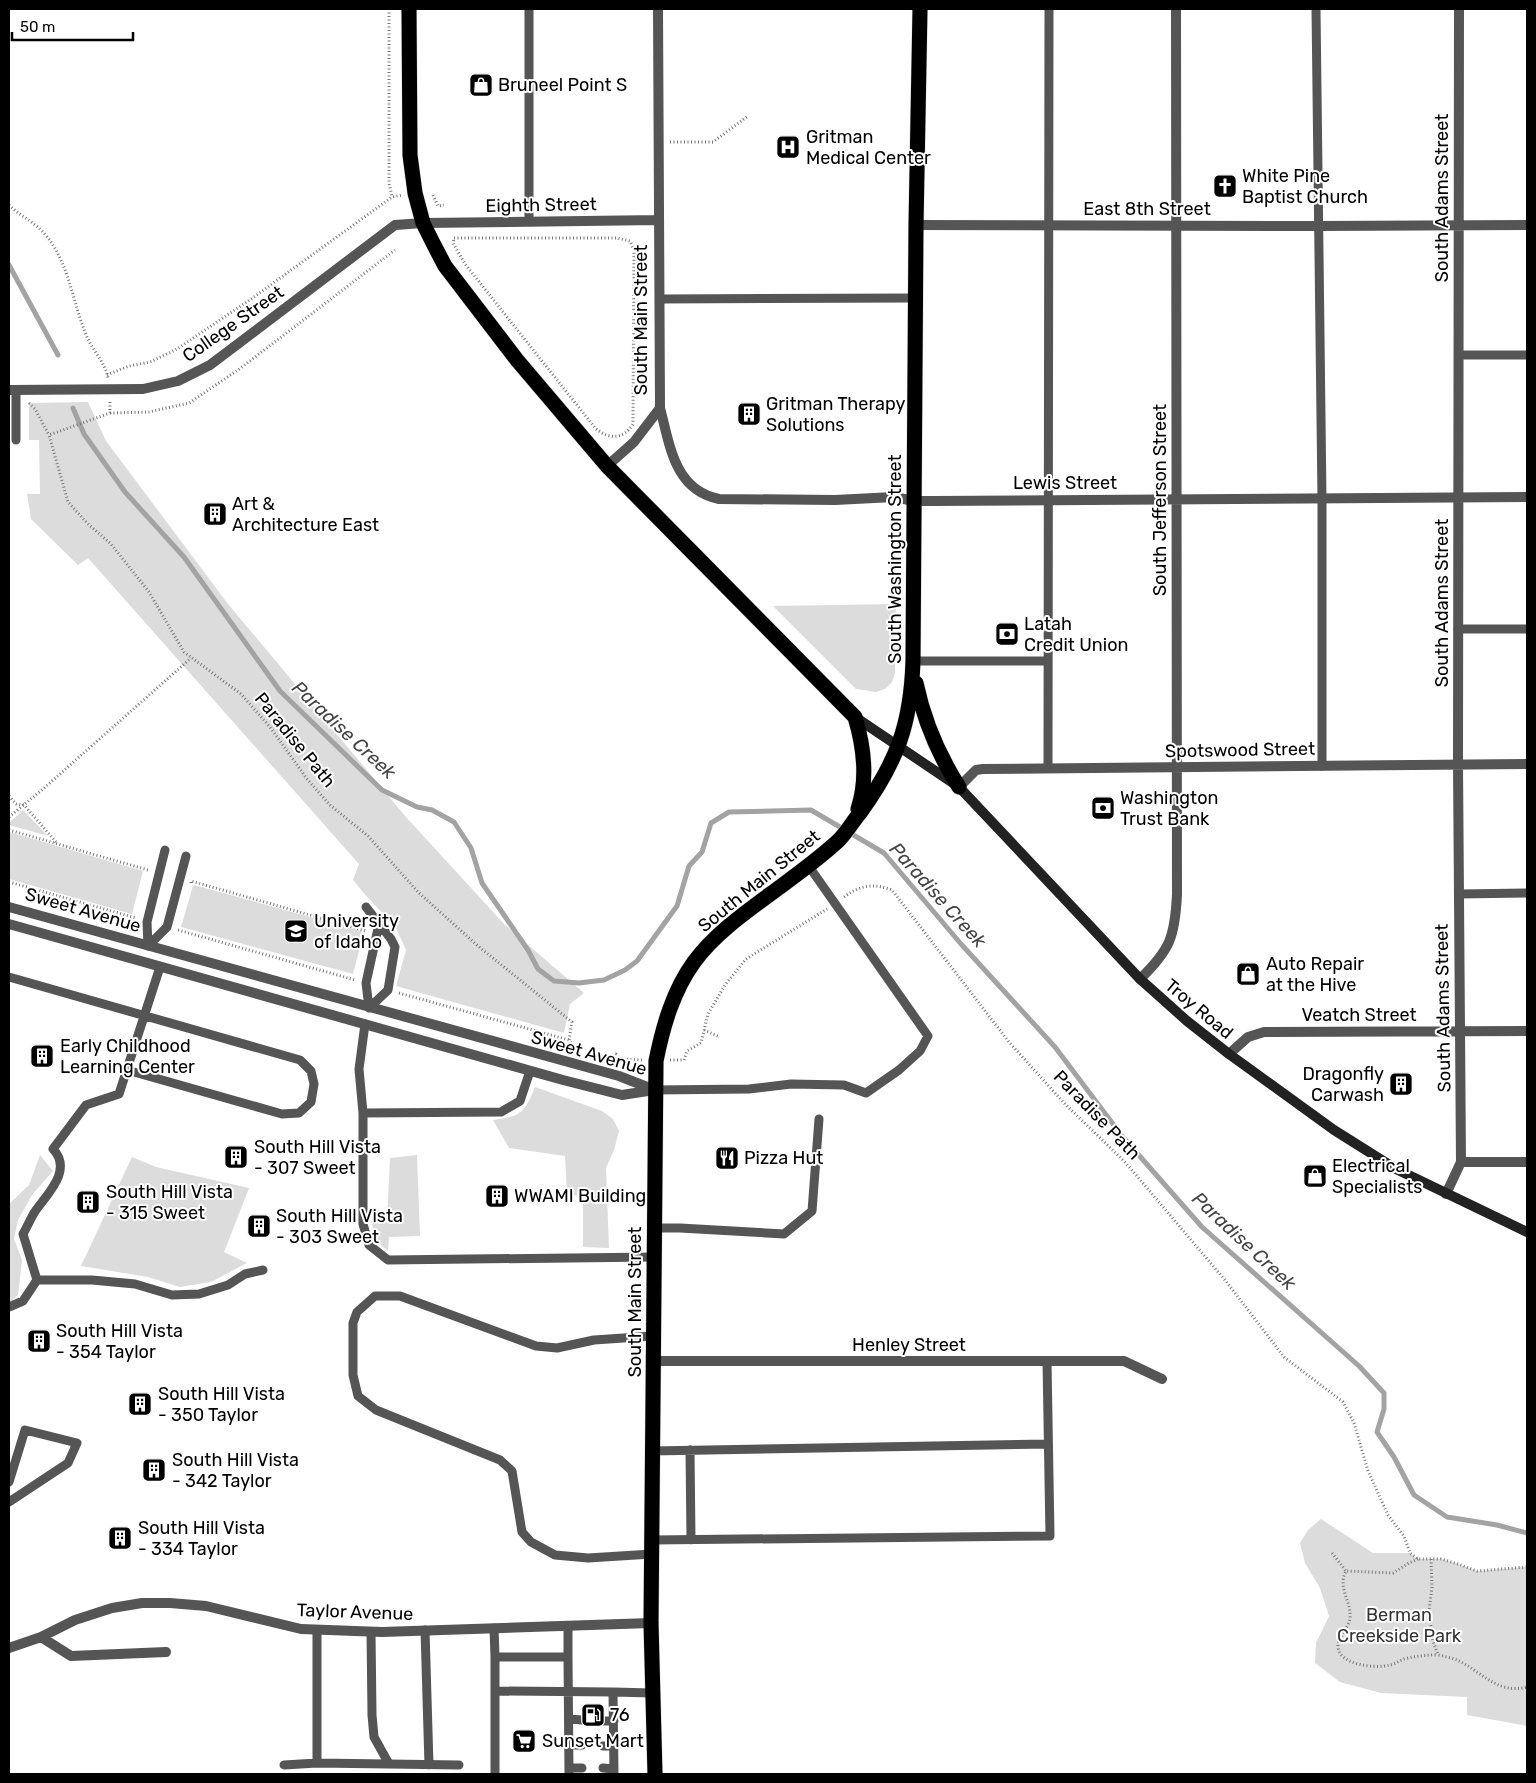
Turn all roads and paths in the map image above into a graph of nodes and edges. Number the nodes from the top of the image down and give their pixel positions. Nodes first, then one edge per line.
1 (389, 9) edge
2 (408, 9) edge
3 (529, 9) edge
4 (658, 9) edge
5 (920, 9) edge
6 (1049, 9) edge
7 (1176, 9) edge
8 (1316, 9) edge
9 (1459, 9) edge
10 (748, 116) dead end
11 (658, 142) junction
12 (9, 205) edge
13 (659, 220) junction
14 (529, 221) junction
15 (423, 223) junction
16 (1527, 224) edge
17 (916, 225) junction
18 (1176, 225) junction
19 (1458, 225) junction
20 (1048, 226) junction
21 (1319, 226) junction
22 (454, 238) joint
23 (395, 250) dead end
24 (915, 298) junction
25 (660, 299) junction
26 (1459, 355) junction
27 (1527, 355) edge
28 (108, 375) junction
29 (100, 376) dead end
30 (109, 383) dead end
31 (12, 390) edge
32 (16, 403) junction
33 (110, 403) dead end
34 (660, 408) junction
35 (110, 413) junction
36 (49, 435) junction
37 (16, 440) dead end
38 (607, 466) junction
39 (1527, 497) edge
40 (1459, 498) junction
41 (1048, 499) junction
42 (1176, 499) junction
43 (1322, 499) junction
44 (914, 501) junction
45 (1458, 629) junction
46 (1527, 629) edge
47 (190, 658) junction
48 (913, 661) junction
49 (1048, 661) junction
50 (855, 717) junction
51 (899, 747) junction
52 (1527, 764) edge
53 (1458, 765) junction
54 (1322, 766) junction
55 (1178, 767) junction
56 (1048, 768) junction
57 (959, 787) junction
58 (9, 796) edge
59 (24, 805) junction
60 (9, 818) edge
61 (853, 822) junction
62 (9, 830) edge
63 (56, 842) junction
64 (164, 850) dead end
65 (186, 856) dead end
66 (808, 865) junction
67 (149, 870) dead end
68 (9, 882) edge
69 (189, 889) dead end
70 (1459, 894) junction
71 (1527, 894) edge
72 (836, 904) junction
73 (9, 907) edge
74 (366, 907) dead end
75 (138, 908) dead end
76 (135, 918) junction
77 (147, 922) junction
78 (180, 922) dead end
79 (9, 924) edge
80 (379, 924) junction
81 (167, 927) junction
82 (177, 930) junction
83 (365, 937) dead end
84 (148, 946) junction
85 (144, 962) junction
86 (160, 967) junction
87 (358, 972) dead end
88 (9, 977) edge
89 (1140, 979) junction
90 (356, 980) junction
91 (366, 983) junction
92 (388, 990) junction
93 (369, 1008) junction
94 (145, 1015) junction
95 (365, 1024) junction
96 (704, 1030) junction
97 (1527, 1031) edge
98 (1460, 1032) junction
99 (720, 1037) dead end
100 (616, 1054) dead end
101 (1229, 1054) junction
102 (656, 1061) junction
103 (127, 1070) junction
104 (530, 1071) junction
105 (655, 1090) junction
106 (363, 1113) junction
107 (819, 1119) dead end
108 (1461, 1162) junction
109 (1527, 1162) edge
110 (1446, 1194) junction
111 (654, 1228) junction
112 (1527, 1232) edge
113 (654, 1257) junction
114 (263, 1270) dead end
115 (37, 1280) junction
116 (9, 1307) edge
117 (653, 1336) junction
118 (653, 1361) junction
119 (1047, 1361) junction
120 (1162, 1379) dead end
121 (1048, 1444) junction
122 (690, 1450) junction
123 (652, 1451) junction
124 (9, 1482) edge
125 (9, 1502) edge
126 (691, 1540) junction
127 (652, 1547) junction
128 (1332, 1553) dead end
129 (1418, 1559) junction
130 (1431, 1559) junction
131 (1527, 1567) edge
132 (1346, 1571) junction
133 (651, 1623) junction
134 (568, 1626) junction
135 (494, 1628) junction
136 (317, 1630) junction
137 (425, 1630) junction
138 (371, 1632) junction
139 (41, 1636) junction
140 (9, 1648) edge
141 (166, 1652) dead end
142 (1438, 1655) junction
143 (495, 1657) junction
144 (568, 1657) junction
145 (1527, 1687) edge
146 (495, 1691) junction
147 (568, 1692) junction
148 (613, 1692) junction
149 (653, 1693) junction
150 (569, 1720) junction
151 (582, 1720) dead end
152 (602, 1720) dead end
153 (614, 1721) junction
154 (569, 1745) junction
155 (582, 1745) dead end
156 (602, 1746) dead end
157 (614, 1746) junction
158 (317, 1764) junction
159 (389, 1764) junction
160 (284, 1765) dead end
161 (429, 1765) junction
162 (459, 1765) dead end
163 (582, 1768) dead end
164 (602, 1768) dead end
165 (569, 1771) edge
166 (614, 1771) edge
167 (495, 1774) edge
168 (655, 1774) edge

1 - 28 path
2 - 15 highway
3 - 14 lane
4 - 11 street, South Main Street
5 - 17 highway, South Washington Street
6 - 20 lane
7 - 18 street, South Jefferson Street
8 - 21 lane
9 - 19 street, South Adams Street
10 - 11 path
11 - 13 street, South Main Street
12 - 28 path
13 - 14 street, Eighth Street
13 - 25 street, South Main Street
14 - 15 street, Eighth Street
15 - 31 street, College Street
15 - 38 highway
16 - 19 street, East 8th Street
17 - 20 street, East 8th Street
17 - 24 highway, South Washington Street
18 - 20 street, East 8th Street
18 - 21 street, East 8th Street
18 - 42 street, South Jefferson Street
19 - 21 street, East 8th Street
19 - 26 street, South Adams Street
20 - 41 lane
21 - 43 lane
22 - 22 path
23 - 35 path
24 - 25 lane
24 - 44 highway, South Washington Street
25 - 34 street, South Main Street
26 - 27 lane
26 - 40 street, South Adams Street
28 - 29 path
28 - 30 path
31 - 32 lane
32 - 36 path, Paradise Path
32 - 37 lane
33 - 35 path
34 - 38 street, South Main Street
34 - 44 street, Lewis Street
35 - 36 path
36 - 47 path, Paradise Path
38 - 50 highway, South Main Street
39 - 40 street, Lewis Street
40 - 43 street, Lewis Street
40 - 45 street, South Adams Street
41 - 42 street, Lewis Street
41 - 44 street, Lewis Street
41 - 49 lane
42 - 43 street, Lewis Street
42 - 55 street, South Jefferson Street
43 - 54 lane
44 - 48 highway, South Washington Street
45 - 46 lane
45 - 53 street, South Adams Street
47 - 59 path
47 - 92 path, Paradise Path
48 - 49 lane
48 - 51 highway, South Washington Street
48 - 57 highway
49 - 56 lane
50 - 51 main road, South Main Street
50 - 61 highway, South Main Street
51 - 57 main road, Troy Road
51 - 61 highway, South Main Street
52 - 53 street, Spotswood Street
53 - 54 street, Spotswood Street
53 - 70 street, South Adams Street
54 - 55 street, Spotswood Street
55 - 56 street, Spotswood Street
55 - 89 street, South Jefferson Street
56 - 57 street, Spotswood Street
57 - 89 main road, Troy Road
58 - 59 path
59 - 60 path
59 - 63 path
61 - 66 highway, South Main Street
62 - 63 path
63 - 67 path
64 - 77 lane
65 - 81 lane
66 - 72 lane
66 - 102 highway, South Main Street
68 - 76 path
69 - 83 path
70 - 71 lane
70 - 98 street, South Adams Street
72 - 96 path, Paradise Path
72 - 105 lane
72 - 129 path, Paradise Path
73 - 84 street, Sweet Avenue
74 - 80 lane
75 - 76 path
76 - 77 path
77 - 84 lane
78 - 82 path
79 - 85 street, Sweet Avenue
80 - 91 lane
80 - 92 lane
81 - 82 path
81 - 84 lane
82 - 90 path
84 - 85 street, Sweet Avenue
84 - 93 street, Sweet Avenue
85 - 86 street, Sweet Avenue
86 - 94 lane
86 - 95 street, Sweet Avenue
87 - 90 path
88 - 94 lane
89 - 101 main road, Troy Road
90 - 91 path
91 - 93 lane
92 - 93 lane
93 - 95 street
93 - 105 street, Sweet Avenue
94 - 103 lane
94 - 103 lane
95 - 104 street, Sweet Avenue
95 - 106 lane
96 - 99 path
96 - 102 path, Paradise Path
97 - 98 street, Veatch Street
98 - 101 street, Veatch Street
98 - 108 street, South Adams Street
100 - 102 path, Paradise Path
101 - 110 main road, Troy Road
102 - 105 highway, South Main Street
103 - 115 lane
104 - 105 street, Sweet Avenue
104 - 106 lane
105 - 111 highway, South Main Street
106 - 113 lane
107 - 111 lane
108 - 109 street
108 - 110 street, South Adams Street
110 - 112 main road, Troy Road
111 - 113 highway, South Main Street
113 - 117 highway, South Main Street
114 - 115 lane
115 - 116 lane
117 - 118 highway, South Main Street
117 - 127 lane
118 - 119 street, Henley Street
118 - 123 highway, South Main Street
119 - 120 street, Henley Street
119 - 121 lane
121 - 122 lane
121 - 126 lane
122 - 123 lane
122 - 126 lane
123 - 127 highway, South Main Street
124 - 125 lane
126 - 127 lane
127 - 133 highway, South Main Street
128 - 132 path
129 - 130 path
129 - 132 path
130 - 131 path
130 - 142 path
132 - 142 path
133 - 134 street, Taylor Avenue
133 - 149 highway, South Main Street
134 - 135 street, Taylor Avenue
134 - 144 lane
135 - 137 street, Taylor Avenue
135 - 143 lane
136 - 138 street, Taylor Avenue
136 - 139 street, Taylor Avenue
136 - 158 lane
137 - 138 street, Taylor Avenue
137 - 161 lane
138 - 159 lane
139 - 140 street, Taylor Avenue
139 - 141 street
142 - 145 path
143 - 144 lane
143 - 146 lane
144 - 147 lane
146 - 147 lane
146 - 167 lane
147 - 148 lane
147 - 150 lane
148 - 149 lane
148 - 153 lane
149 - 168 highway, South Main Street
150 - 151 lane
150 - 154 lane
152 - 153 lane
153 - 157 lane
154 - 155 lane
154 - 165 lane
156 - 157 lane
157 - 166 lane
158 - 159 lane
158 - 160 lane
159 - 161 lane
161 - 162 lane
163 - 165 lane
164 - 166 lane

